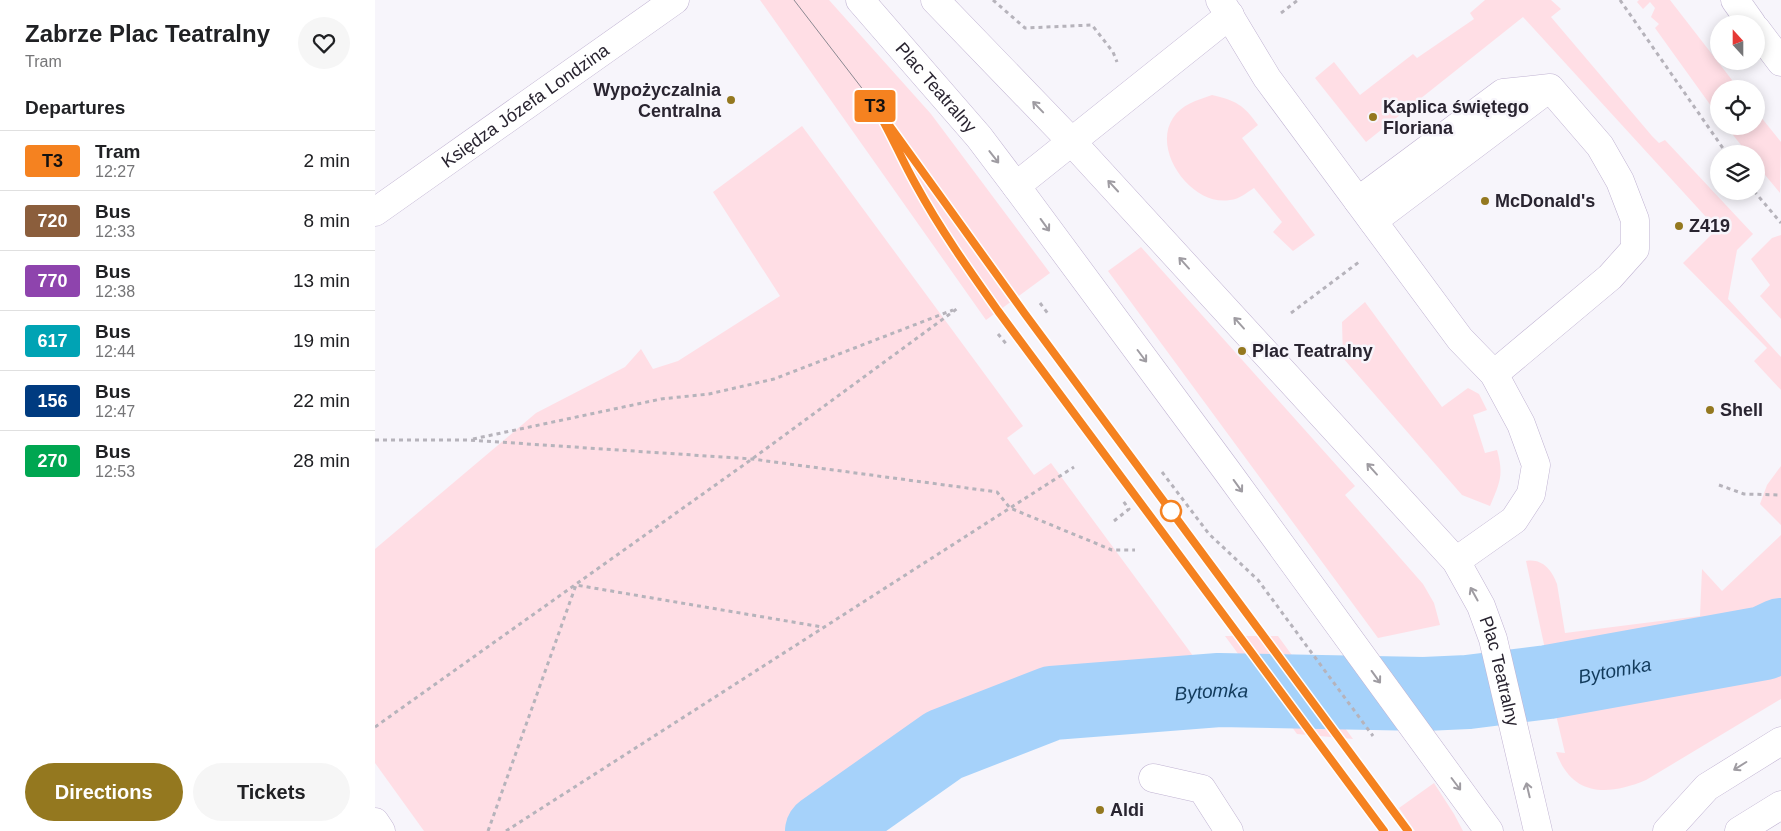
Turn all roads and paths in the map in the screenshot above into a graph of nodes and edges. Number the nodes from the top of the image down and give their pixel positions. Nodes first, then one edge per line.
1 (675, 0) edge
2 (860, 0) edge
3 (935, 0) edge
4 (993, 0) edge
5 (1298, 0) edge
6 (1620, 0) edge
7 (1735, 0) edge
8 (1225, 7) edge
9 (1281, 13) dead end
10 (1746, 15) edge
11 (1765, 39) edge
12 (1113, 52) dead end
13 (1779, 54) edge
14 (1072, 142) junction
15 (1721, 145) edge
16 (1016, 186) junction
17 (1762, 200) edge
18 (375, 212) edge
19 (1373, 221) junction
20 (1781, 223) edge
21 (1040, 303) dead end
22 (1291, 313) dead end
23 (1049, 315) dead end
24 (998, 334) dead end
25 (1008, 346) dead end
26 (1494, 374) junction
27 (375, 440) edge
28 (469, 440) junction
29 (752, 459) junction
30 (1074, 467) dead end
31 (1162, 472) dead end
32 (1719, 485) dead end
33 (1781, 495) edge
34 (1123, 501) dead end
35 (1010, 508) junction
36 (1114, 521) dead end
37 (1135, 550) dead end
38 (1456, 561) junction
39 (576, 585) junction
40 (822, 627) junction
41 (375, 727) edge
42 (1376, 741) dead end
43 (1781, 741) edge
44 (1153, 778) dead end
45 (1781, 805) edge
46 (375, 822) edge
47 (381, 831) edge
48 (488, 831) edge
49 (506, 831) edge
50 (1229, 831) edge
51 (1489, 831) edge
52 (1538, 831) edge
53 (1667, 831) edge
54 (1739, 831) edge

1 - 18 main road, Księdza Józefa Londzina
2 -> 16 main road, Plac Teatralny
14 -> 3 main road, Plac Teatralny
4 - 12 path
5 - 9 path
6 - 15 path
7 - 10 main road
8 - 14 main road
8 - 19 main road
11 - 13 main road
14 - 16 main road
38 -> 14 main road, Plac Teatralny
16 -> 51 main road, Plac Teatralny
17 - 20 path
19 - 22 path
19 - 26 main road
19 - 26 main road
21 - 23 path
24 - 25 path
26 - 38 main road
27 - 28 path
28 - 29 path
28 - 29 path
29 - 35 path
29 - 39 path
30 - 35 path
31 - 42 path
32 - 33 path
34 - 36 path
35 - 37 path
35 - 40 path
52 -> 38 main road, Plac Teatralny
39 - 40 path
39 - 41 path
39 - 48 path
40 - 49 path
43 -> 53 main road
44 - 50 main road
45 - 54 main road
46 - 47 main road

